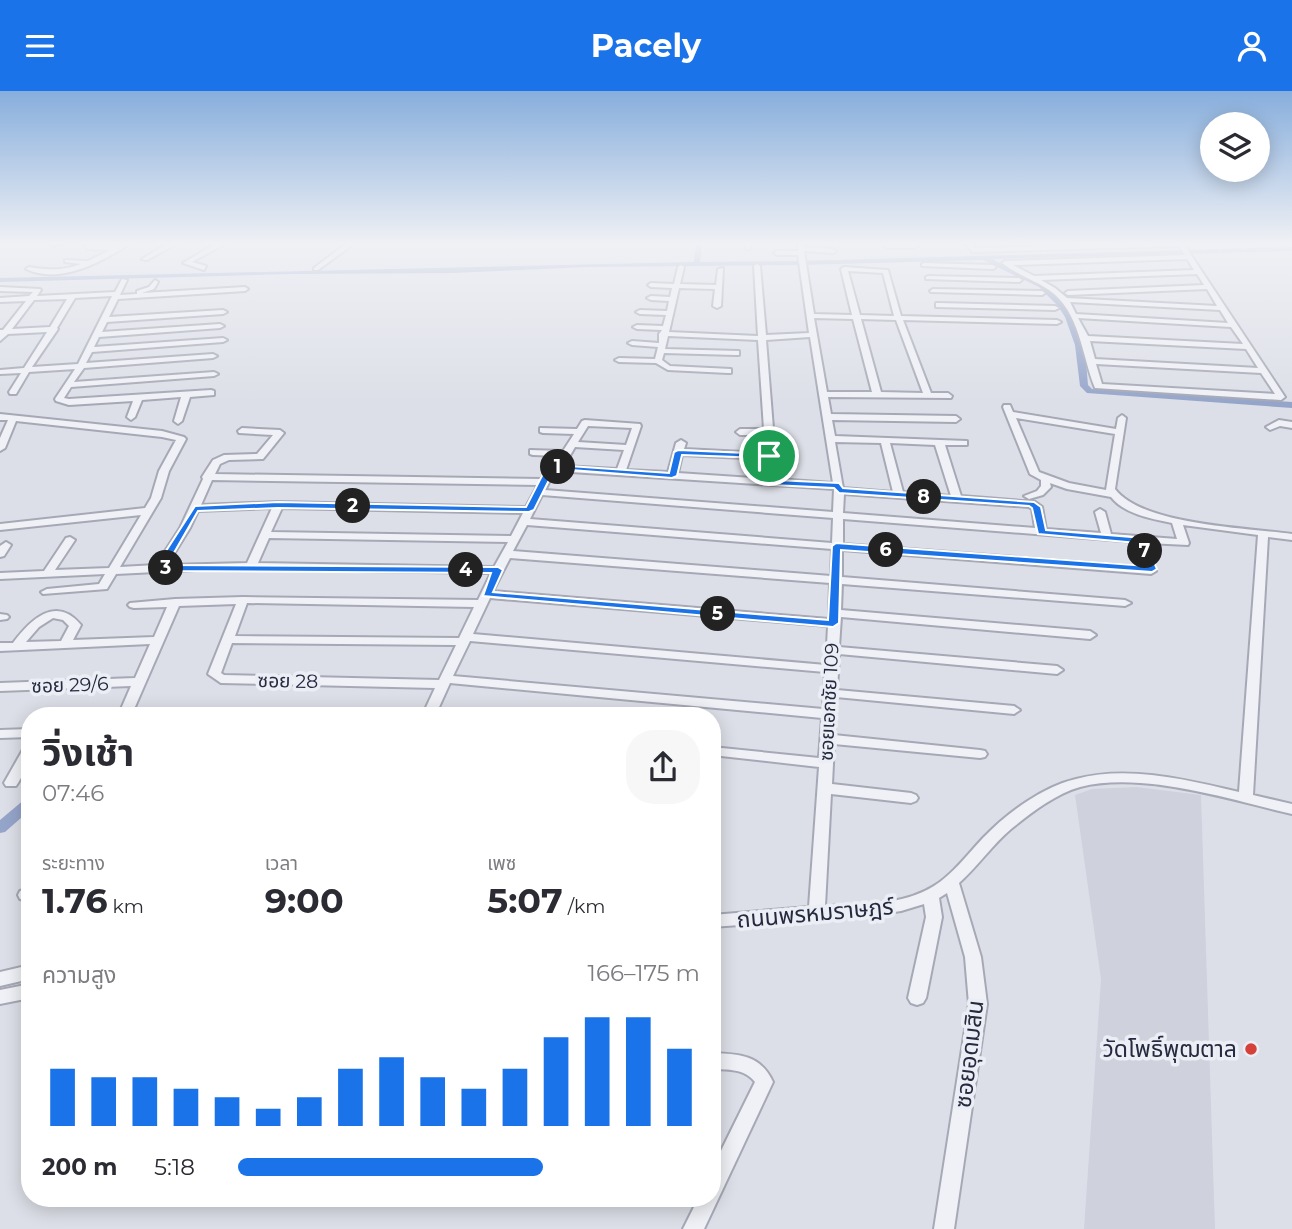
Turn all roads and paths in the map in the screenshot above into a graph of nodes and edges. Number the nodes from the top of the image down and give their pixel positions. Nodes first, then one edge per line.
1 (33, 296) edge
2 (111, 296) edge
3 (116, 296) edge
4 (139, 296) edge
5 (674, 296) edge
6 (718, 296) edge
7 (759, 296) edge
8 (807, 296) edge
9 (851, 296) edge
10 (893, 296) edge
11 (935, 296) edge
12 (1062, 296) edge
13 (1063, 296) edge
14 (1214, 296) edge
15 (72, 297) junction
16 (651, 298) dead end
17 (30, 299) junction
18 (673, 299) junction
19 (0, 300) edge
20 (939, 305) junction
21 (138, 306) dead end
22 (717, 306) dead end
23 (1055, 307) dead end
24 (1222, 308) junction
25 (223, 312) dead end
26 (640, 312) dead end
27 (669, 313) junction
28 (810, 316) junction
29 (856, 316) junction
30 (1076, 316) junction
31 (898, 317) junction
32 (104, 320) junction
33 (946, 320) junction
34 (1057, 322) dead end
35 (1233, 325) junction
36 (220, 326) dead end
37 (637, 327) dead end
38 (54, 329) junction
39 (664, 331) junction
40 (2, 334) edge
41 (96, 335) junction
42 (813, 335) junction
43 (761, 338) junction
44 (1084, 338) junction
45 (223, 341) dead end
46 (632, 343) dead end
47 (1247, 347) junction
48 (661, 348) junction
49 (89, 350) junction
50 (736, 353) dead end
51 (213, 356) dead end
52 (619, 360) dead end
53 (658, 361) junction
54 (1093, 361) junction
55 (81, 366) junction
56 (26, 370) junction
57 (728, 370) dead end
58 (1265, 371) junction
59 (0, 372) edge
60 (214, 374) dead end
61 (70, 385) junction
62 (13, 391) dead end
63 (211, 393) dead end
64 (824, 394) junction
65 (186, 395) junction
66 (877, 395) junction
67 (928, 395) junction
68 (948, 396) dead end
69 (138, 398) junction
70 (0, 417) edge
71 (14, 417) junction
72 (131, 417) dead end
73 (828, 417) junction
74 (1122, 418) dead end
75 (956, 419) dead end
76 (178, 421) dead end
77 (1292, 425) edge
78 (1270, 426) dead end
79 (543, 429) dead end
80 (242, 431) dead end
81 (578, 432) junction
82 (740, 432) dead end
83 (769, 432) junction
84 (1119, 432) junction
85 (832, 439) junction
86 (885, 441) junction
87 (939, 442) junction
88 (964, 443) dead end
89 (571, 444) junction
90 (0, 448) edge
91 (629, 448) junction
92 (679, 448) joint
93 (533, 452) dead end
94 (565, 454) junction
95 (769, 456) junction
96 (558, 466) junction
97 (621, 471) junction
98 (672, 476) junction
99 (207, 477) junction
100 (1045, 481) junction
101 (772, 482) junction
102 (540, 487) junction
103 (839, 488) junction
104 (1112, 494) junction
105 (899, 495) junction
106 (1029, 496) dead end
107 (957, 499) junction
108 (278, 505) junction
109 (195, 508) junction
110 (529, 510) junction
111 (148, 511) junction
112 (1100, 512) dead end
113 (837, 516) junction
114 (523, 522) junction
115 (1177, 524) dead end
116 (0, 527) edge
117 (1041, 532) junction
118 (1263, 533) junction
119 (264, 535) junction
120 (1292, 537) edge
121 (514, 538) junction
122 (1107, 538) junction
123 (70, 540) dead end
124 (1141, 540) junction
125 (836, 546) junction
126 (506, 554) junction
127 (251, 566) junction
128 (160, 568) junction
129 (498, 570) junction
130 (113, 571) junction
131 (47, 574) junction
132 (0, 576) edge
133 (835, 580) junction
134 (47, 592) dead end
135 (484, 599) junction
136 (243, 600) junction
137 (175, 602) junction
138 (1125, 603) dead end
139 (134, 605) dead end
140 (834, 618) junction
141 (1090, 635) dead end
142 (227, 639) junction
143 (466, 639) junction
144 (157, 640) junction
145 (65, 644) junction
146 (18, 646) junction
147 (0, 647) edge
148 (833, 650) junction
149 (831, 669) junction
150 (1057, 670) dead end
151 (444, 681) junction
152 (139, 682) junction
153 (0, 687) edge
154 (831, 693) junction
155 (128, 707) edge
156 (432, 707) edge
157 (1014, 710) dead end
158 (828, 714) junction
159 (21, 733) edge
160 (0, 734) edge
161 (827, 739) junction
162 (721, 752) edge
163 (979, 754) dead end
164 (826, 763) junction
165 (21, 765) edge
166 (11, 783) dead end
167 (824, 788) junction
168 (911, 798) dead end
169 (1246, 799) junction
170 (1292, 809) edge
171 (951, 881) junction
172 (931, 896) junction
173 (817, 912) junction
174 (721, 920) edge
175 (21, 974) edge
176 (0, 979) edge
177 (21, 993) edge
178 (0, 997) edge
179 (917, 998) dead end
180 (721, 1062) edge
181 (721, 1171) edge
182 (704, 1207) edge
183 (693, 1229) edge
184 (944, 1229) edge

1 - 17 street
2 - 15 street
3 - 32 street
4 - 21 street
5 - 18 street
6 - 22 street
7 - 43 street
8 - 28 street, ซอยเอกชัย 109
9 - 29 street
10 - 31 street
11 - 20 street
12 - 30 street
13 - 24 street
14 - 24 street
15 - 17 street
15 - 38 street
16 - 18 street
17 - 19 street
17 - 40 street
18 - 27 street
20 - 23 street
20 - 33 street
24 - 35 street
25 - 32 street
26 - 27 street
27 - 39 street
28 - 29 street
28 - 42 street, ซอยเอกชัย 109
29 - 31 street
29 - 66 street
30 - 35 street
30 - 44 street
31 - 33 street
31 - 67 street
32 - 41 street
33 - 34 street
35 - 47 street
36 - 41 street
37 - 39 street
38 - 40 street
38 - 56 street
39 - 43 street
39 - 48 street
41 - 49 street
42 - 43 street
42 - 64 street, ซอยเอกชัย 109
43 - 83 street
44 - 47 street
44 - 54 street
45 - 49 street
46 - 48 street
47 - 58 street
48 - 50 street
48 - 53 street
49 - 55 street
51 - 55 street
52 - 53 street
53 - 57 street
54 - 58 street
54 - 58 street
55 - 56 street
55 - 61 street
56 - 59 street
56 - 62 street
60 - 61 street
61 - 69 street
63 - 65 street
64 - 66 street
64 - 73 street, ซอยเอกชัย 109
65 - 69 street
65 - 76 street
66 - 67 street
67 - 68 street
69 - 72 street
70 - 71 street
71 - 90 street
71 - 111 street
73 - 75 street
73 - 85 street, ซอยเอกชัย 109
74 - 84 street
77 - 78 street
79 - 81 street
80 - 99 street
81 - 89 street
81 - 91 street
82 - 83 street
83 - 95 street
84 - 100 street
84 - 104 street
85 - 86 street
85 - 103 street, ซอยเอกชัย 109
86 - 87 street
86 - 105 street
87 - 88 street
87 - 107 street
89 - 91 street
89 - 94 street
91 - 97 street
92 - 95 street
92 - 98 street
93 - 94 street
94 - 96 street
95 - 101 street
96 - 97 street
96 - 102 street
97 - 98 street
98 - 101 street
99 - 102 street
99 - 109 street
100 - 104 street
100 - 106 street
101 - 103 street
102 - 110 street
102 - 113 street
103 - 105 street
103 - 113 street, ซอยเอกชัย 109
104 - 118 street
105 - 107 street
107 - 117 street
108 - 109 street
108 - 110 street
108 - 119 street
109 - 128 street
110 - 114 street
111 - 116 street
111 - 130 street
112 - 122 street
113 - 117 street
113 - 125 street, ซอยเอกชัย 109
114 - 121 street
114 - 125 street
115 - 124 street
117 - 122 street
118 - 120 street
118 - 169 street
119 - 121 street
119 - 127 street
121 - 126 street
122 - 124 street
123 - 131 street
124 - 125 street
125 - 133 street, ซอยเอกชัย 109
126 - 129 street
126 - 133 street
127 - 128 street
127 - 129 street
128 - 130 street
129 - 135 street
130 - 131 street
130 - 134 street
131 - 132 street
133 - 138 street
133 - 140 street, ซอยเอกชัย 109
135 - 136 street
135 - 140 street
135 - 143 street
136 - 137 street
136 - 142 street, ซอย 28
137 - 139 street
137 - 144 street
140 - 141 street
140 - 148 street, ซอยเอกชัย 109
142 - 143 street
142 - 151 street, ซอย 28
143 - 149 street
143 - 151 street
144 - 145 street
144 - 152 street
145 - 146 street
145 - 146 street
146 - 147 street
148 - 149 street, ซอยเอกชัย 109
148 - 150 street
149 - 154 street, ซอยเอกชัย 109
151 - 156 street
151 - 158 street
152 - 153 street, ซอย 29/6
152 - 155 street
154 - 157 street
154 - 158 street, ซอยเอกชัย 109
158 - 161 street, ซอยเอกชัย 109
159 - 160 street
161 - 163 street
161 - 164 street, ซอยเอกชัย 109
162 - 164 street
164 - 167 street, ซอยเอกชัย 109
165 - 166 street
167 - 168 street
167 - 173 street, ซอยเอกชัย 109
169 - 170 street, ถนนพรหมราษฎร์
169 - 171 street, ถนนพรหมราษฎร์
171 - 172 street, ถนนพรหมราษฎร์
171 - 184 street, ซอยอุดมสิน
172 - 173 street, ถนนพรหมราษฎร์
172 - 179 street
173 - 174 street, ถนนพรหมราษฎร์
175 - 176 street
177 - 178 street
180 - 181 street
182 - 183 street

